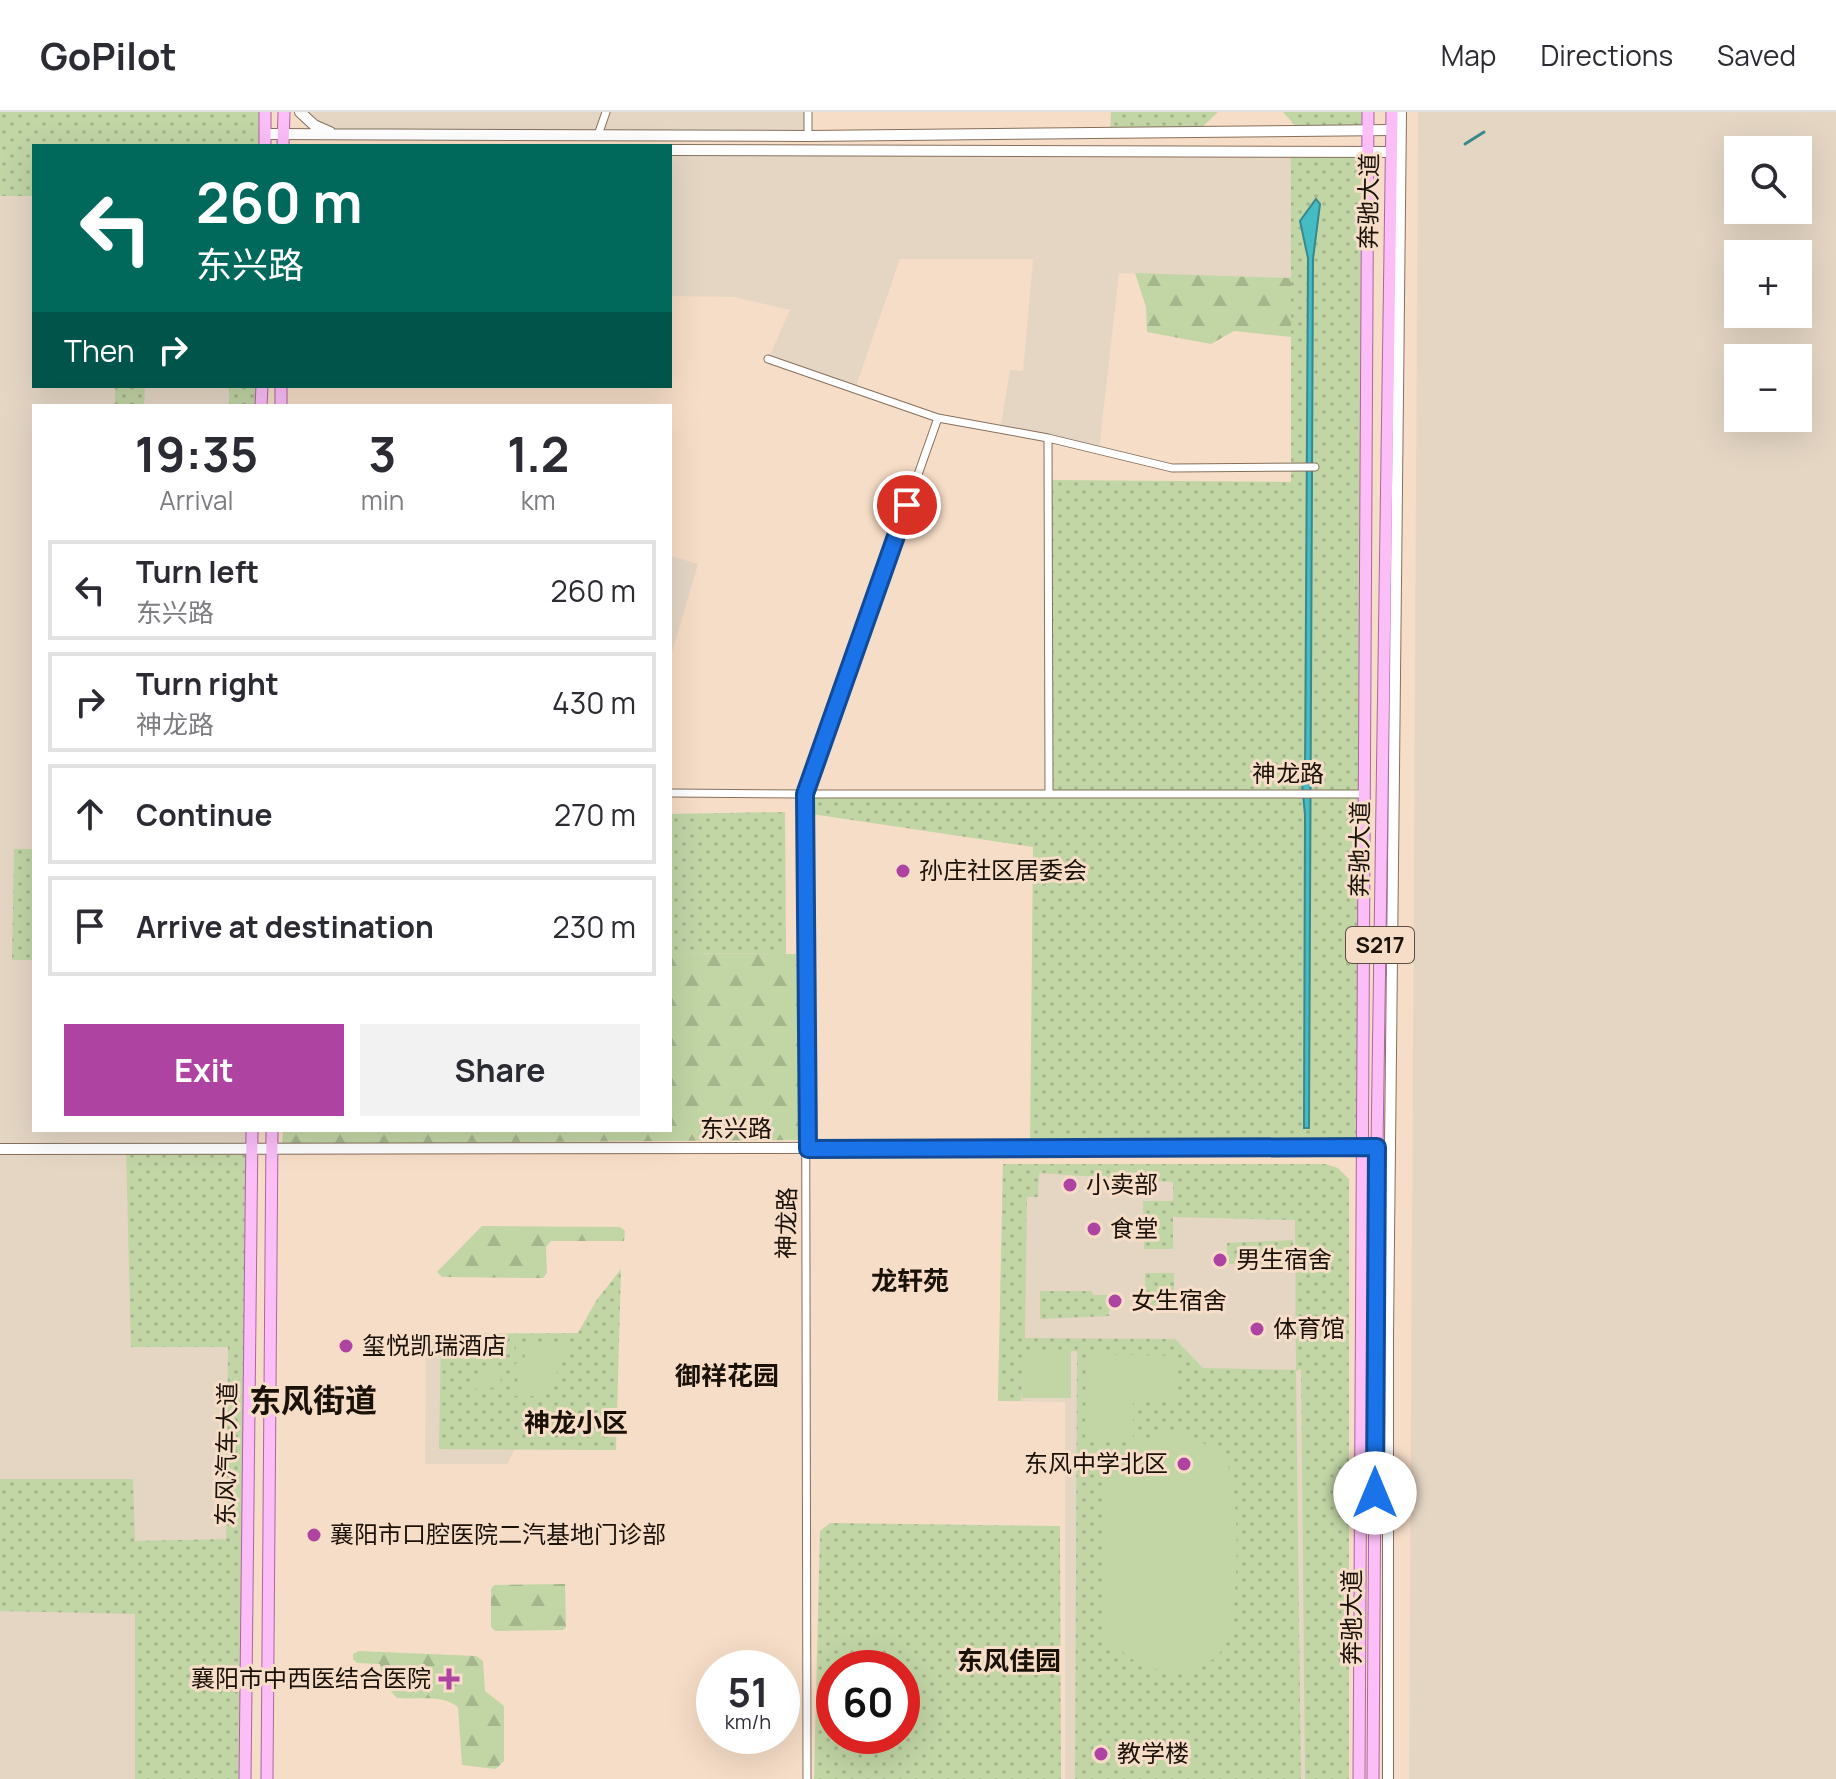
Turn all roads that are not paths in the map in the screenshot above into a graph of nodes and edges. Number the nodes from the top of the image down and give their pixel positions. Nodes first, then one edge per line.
1 (265, 112) edge
2 (284, 112) edge
3 (300, 112) edge
4 (606, 112) edge
5 (808, 112) edge
6 (1368, 112) edge
7 (1392, 112) edge
8 (1401, 112) edge
9 (1368, 130) junction
10 (1392, 130) junction
11 (335, 134) junction
12 (598, 135) junction
13 (808, 136) junction
14 (265, 140) edge
15 (283, 140) edge
16 (672, 150) edge
17 (1368, 150) junction
18 (1395, 160) junction
19 (768, 359) dead end
20 (938, 418) junction
21 (1048, 438) junction
22 (1315, 467) dead end
23 (672, 793) edge
24 (805, 794) junction
25 (1049, 794) junction
26 (1364, 794) junction
27 (252, 1132) edge
28 (272, 1132) edge
29 (1377, 1147) junction
30 (1362, 1148) junction
31 (0, 1149) edge
32 (808, 1149) junction
33 (252, 1150) junction
34 (272, 1150) junction
35 (1376, 1250) junction
36 (1389, 1250) junction
37 (245, 1779) edge
38 (267, 1779) edge
39 (807, 1779) edge
40 (1359, 1779) edge
41 (1373, 1779) edge
42 (1388, 1779) edge

1 - 14 main road
2 - 15 main road
3 - 11 street
4 - 12 street
5 - 13 street
6 - 9 main road, 奔驰大道 / S217
7 - 10 main road, 奔驰大道 / S217
8 - 18 street
9 - 10 street
9 - 13 street
9 - 17 main road, 奔驰大道 / S217
10 - 18 main road, 奔驰大道 / S217
11 - 12 street
11 - 15 street
12 - 13 street
14 - 15 street
16 - 17 street
17 - 18 street
17 - 26 main road, 奔驰大道 / S217
18 - 29 main road, 奔驰大道 / S217
18 - 36 street
19 - 20 street
20 - 21 street
20 - 24 street
21 - 22 street
21 - 25 street
23 - 24 street
24 - 25 street, 神龙路
24 - 32 street, 神龙路
25 - 26 street, 神龙路
26 - 30 main road, 奔驰大道 / S217
27 - 33 main road, 东风汽车大道
28 - 34 main road, 东风汽车大道
29 - 30 street, 东兴路
29 - 35 main road, 奔驰大道 / S217
30 - 32 street, 东兴路
30 - 40 main road, 奔驰大道 / S217
31 - 33 street, 东兴路
32 - 34 street, 东兴路
32 - 39 street, 神龙路
33 - 34 street, 东兴路
33 - 37 main road, 东风汽车大道
34 - 38 main road, 东风汽车大道
35 - 36 street
35 - 41 main road, 奔驰大道 / S217
36 - 42 street

